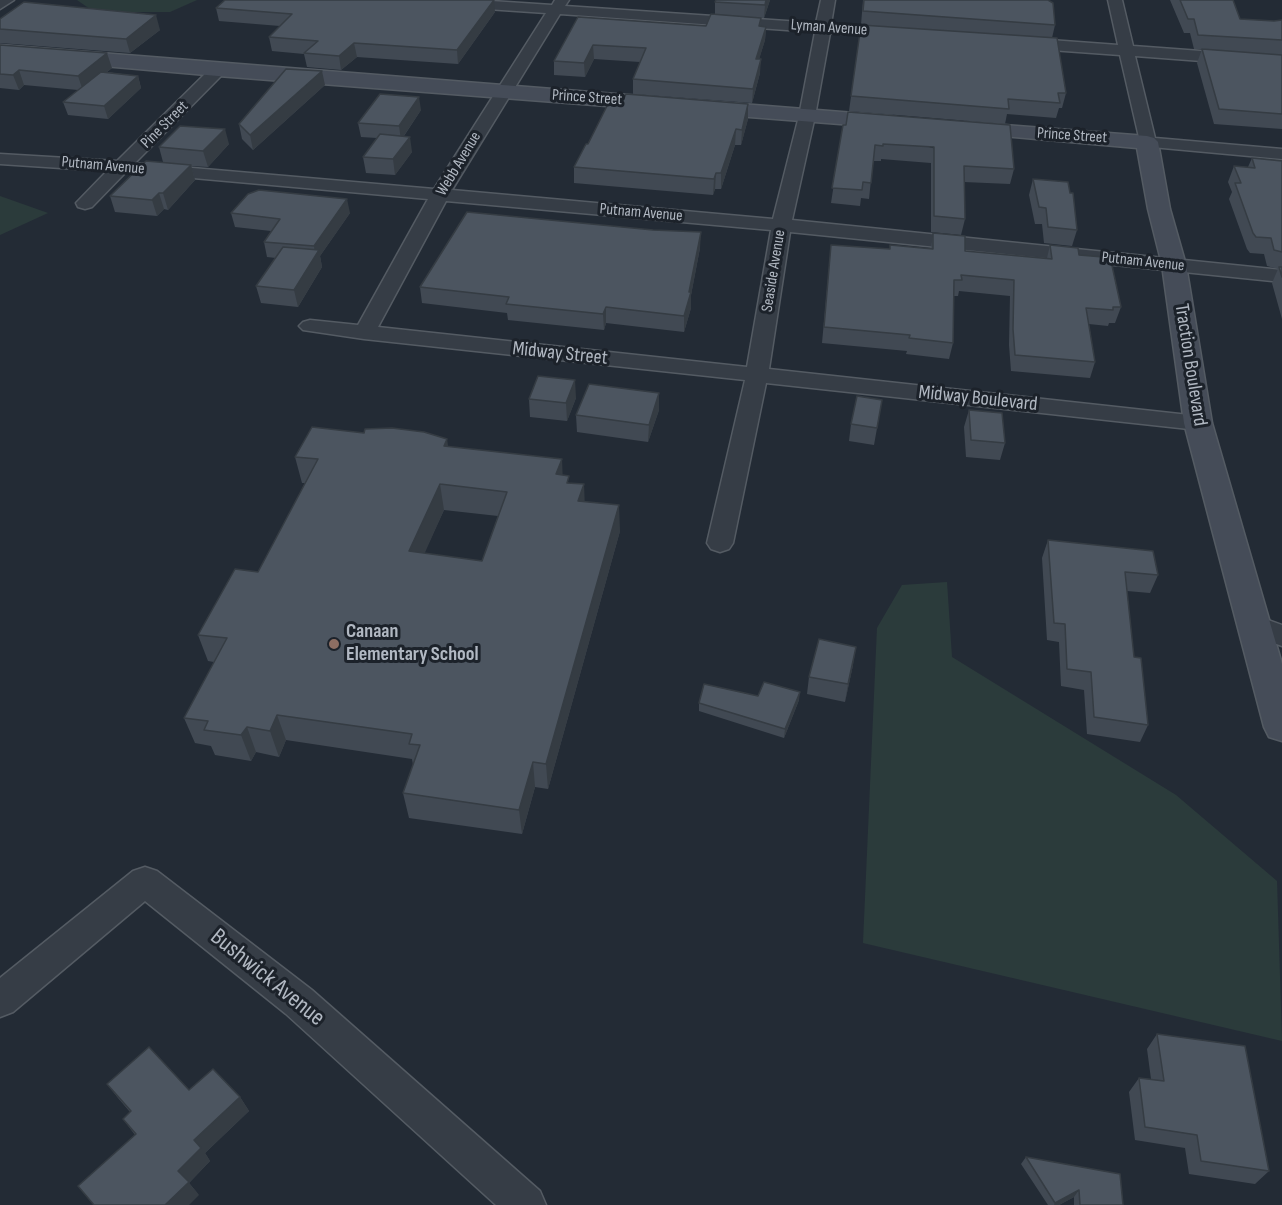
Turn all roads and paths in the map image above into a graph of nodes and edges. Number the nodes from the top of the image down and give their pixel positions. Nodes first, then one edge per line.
1 (7, 0) edge
2 (413, 0) edge
3 (828, 0) edge
4 (1115, 0) edge
5 (0, 5) edge
6 (559, 5) edge
7 (824, 28) junction
8 (917, 35) edge
9 (1011, 42) edge
10 (0, 51) edge
11 (1128, 51) junction
12 (1282, 62) edge
13 (218, 70) junction
14 (503, 92) junction
15 (807, 116) junction
16 (913, 124) edge
17 (948, 126) edge
18 (1147, 142) junction
19 (1282, 154) edge
20 (0, 159) edge
21 (122, 168) junction
22 (439, 196) junction
23 (85, 203) dead end
24 (781, 225) junction
25 (1174, 265) junction
26 (1282, 276) edge
27 (310, 326) dead end
28 (364, 333) junction
29 (757, 375) junction
30 (1198, 423) junction
31 (720, 543) dead end
32 (1254, 626) junction
33 (1282, 636) edge
34 (1282, 727) edge
35 (0, 1000) edge
36 (526, 1205) edge

1 - 5 street
2 - 6 street, Lyman Avenue
3 - 7 street, Seaside Avenue
4 - 11 street, Traction Boulevard
6 - 7 street, Lyman Avenue
6 - 14 street, Webb Avenue
7 - 8 street, Lyman Avenue
7 - 15 street, Seaside Avenue
9 - 11 street
10 - 13 street, Prince Street
11 - 12 street
11 - 18 street, Traction Boulevard
13 - 14 street, Prince Street
13 - 21 street, Pine Street
14 - 15 street, Prince Street
14 - 22 street, Webb Avenue
15 - 16 street, Prince Street
15 - 24 street, Seaside Avenue
17 - 18 street, Prince Street
18 - 19 street, Prince Street
18 - 25 street, Traction Boulevard
20 - 21 street, Putnam Avenue
21 - 22 street, Putnam Avenue
21 - 23 street, Pine Street
22 - 24 street, Putnam Avenue
22 - 28 street, Webb Avenue
24 - 25 street, Putnam Avenue
24 - 29 street, Seaside Avenue
25 - 26 street, Putnam Avenue
25 - 30 street, Traction Boulevard
27 - 28 street, Midway Street
28 - 29 street, Midway Street
29 - 30 street, Midway Boulevard
29 - 31 street, Seaside Avenue
30 - 32 street, Traction Boulevard
32 - 33 street
32 - 34 street, Traction Boulevard
35 - 36 street, Bushwick Avenue

